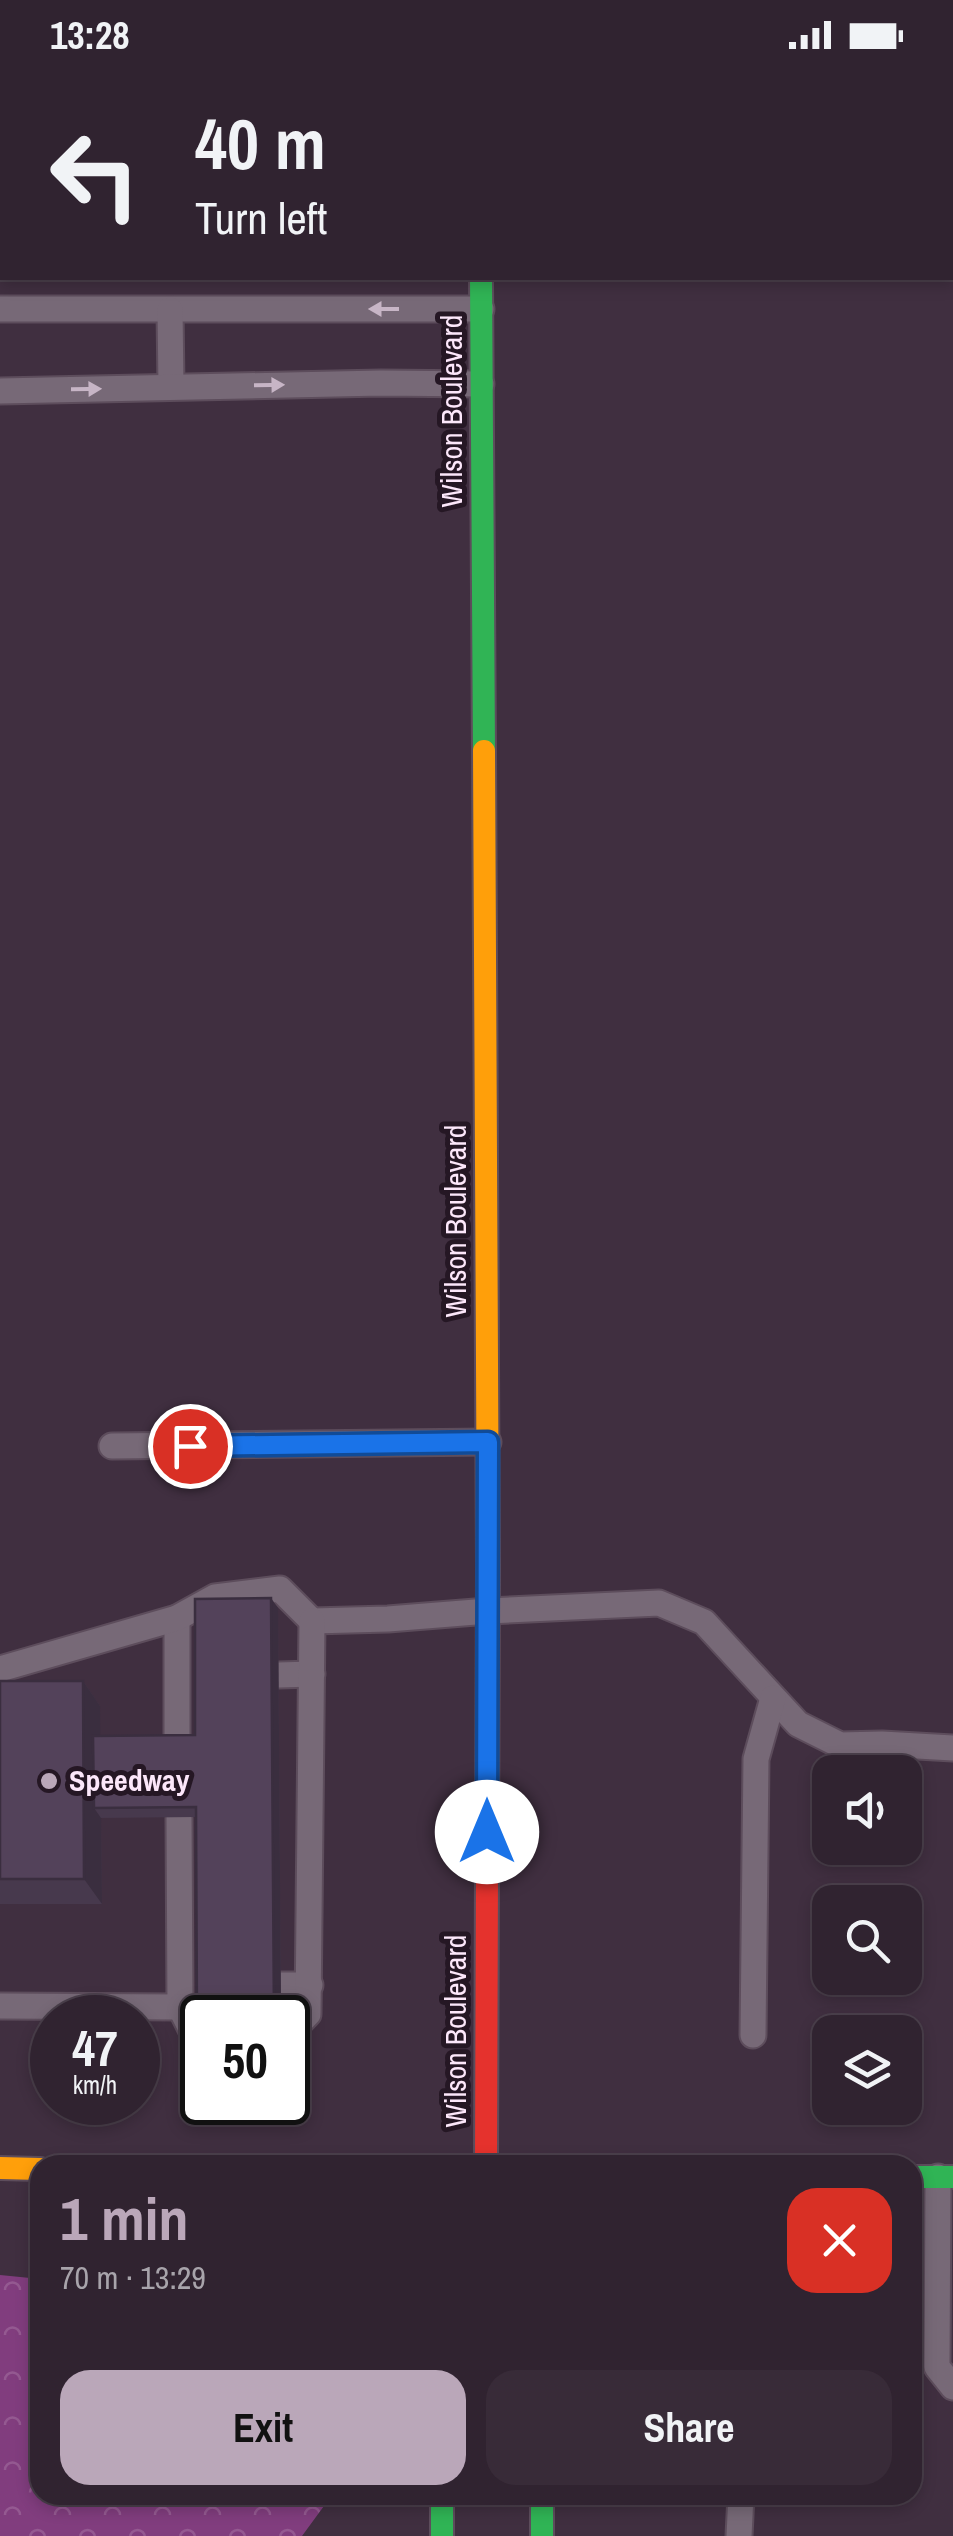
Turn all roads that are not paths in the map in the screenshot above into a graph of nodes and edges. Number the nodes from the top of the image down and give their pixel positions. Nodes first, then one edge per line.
1 (481, 280) edge
2 (0, 309) edge
3 (482, 309) junction
4 (170, 310) junction
5 (481, 384) junction
6 (171, 387) junction
7 (0, 391) edge
8 (488, 1442) junction
9 (112, 1446) dead end
10 (488, 1611) junction
11 (176, 1618) junction
12 (312, 1621) junction
13 (0, 1669) edge
14 (312, 1674) junction
15 (279, 1675) dead end
16 (773, 1698) junction
17 (177, 1746) edge
18 (953, 1748) edge
19 (187, 1835) dead end
20 (279, 1842) dead end
21 (309, 1842) junction
22 (280, 1914) dead end
23 (310, 1914) junction
24 (281, 1985) dead end
25 (310, 1985) junction
26 (187, 1991) junction
27 (188, 1995) edge
28 (309, 1995) edge
29 (0, 2006) edge
30 (754, 2034) dead end
31 (486, 2155) edge
32 (0, 2168) edge
33 (30, 2169) edge
34 (935, 2177) edge
35 (934, 2374) edge
36 (442, 2505) edge
37 (542, 2505) edge
38 (741, 2505) edge
39 (442, 2536) edge
40 (542, 2536) edge
41 (739, 2536) edge

1 - 3 main road, Wilson Boulevard
2 - 4 lane
3 -> 4 lane
3 - 5 main road, Wilson Boulevard
4 - 6 lane
6 -> 5 lane
5 - 8 main road, Wilson Boulevard
7 -> 6 lane
8 - 9 lane
8 - 10 main road, Wilson Boulevard
10 - 12 lane
10 - 16 lane
10 - 31 main road, Wilson Boulevard
11 - 12 lane
11 - 13 lane
11 - 17 lane
12 - 14 lane
14 - 15 lane
14 - 21 lane
16 - 18 lane
16 - 30 lane
19 - 26 lane
20 - 21 lane
21 - 23 lane
22 - 23 lane
23 - 25 lane
24 - 25 lane
25 - 28 lane
26 - 27 lane
26 - 29 lane
32 - 33 main road
34 - 35 lane
36 - 39 main road
37 - 40 main road
38 - 41 lane

